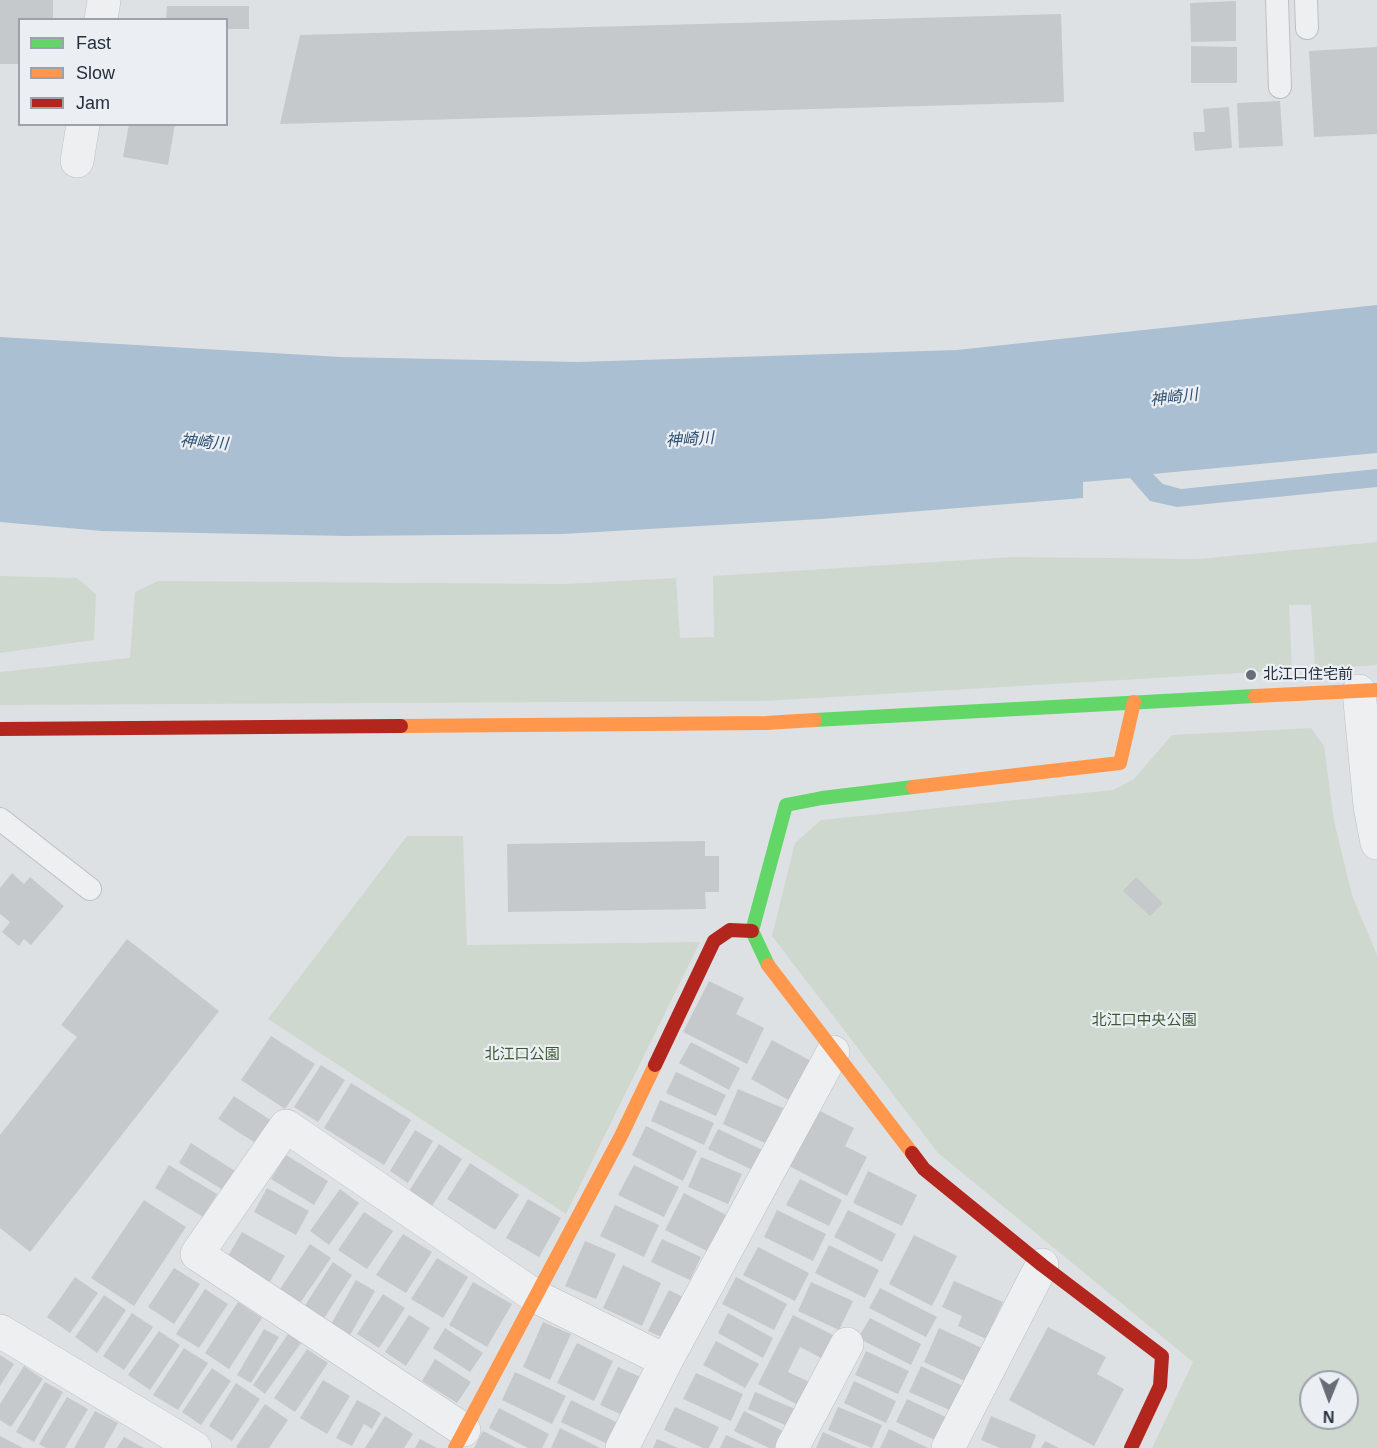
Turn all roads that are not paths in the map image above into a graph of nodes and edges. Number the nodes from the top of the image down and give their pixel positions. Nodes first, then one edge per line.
1 (105, 0) edge
2 (1277, 0) edge
3 (1306, 0) edge
4 (101, 18) edge
5 (1307, 28) dead end
6 (1280, 87) dead end
7 (83, 126) edge
8 (77, 161) dead end
9 (1368, 691) edge
10 (1134, 702) junction
11 (0, 729) edge
12 (0, 819) edge
13 (1377, 843) edge
14 (90, 889) dead end
15 (752, 931) junction
16 (832, 1052) junction
17 (1042, 1265) junction
18 (535, 1296) junction
19 (0, 1331) edge
20 (847, 1344) dead end
21 (666, 1361) junction
22 (459, 1439) edge
23 (195, 1448) edge
24 (622, 1448) edge
25 (792, 1448) edge
26 (948, 1448) edge
27 (1131, 1448) edge

1 - 4 street
2 - 6 lane
3 - 5 lane
7 - 8 street
9 - 10 street
9 - 13 street
10 - 11 street
10 - 15 street
12 - 14 lane
15 - 16 street
15 - 18 street
16 - 17 street
16 - 21 street
17 - 26 street
17 - 27 street
18 - 21 street
18 - 22 street
18 - 22 street
19 - 23 street
20 - 25 street
21 - 24 street

